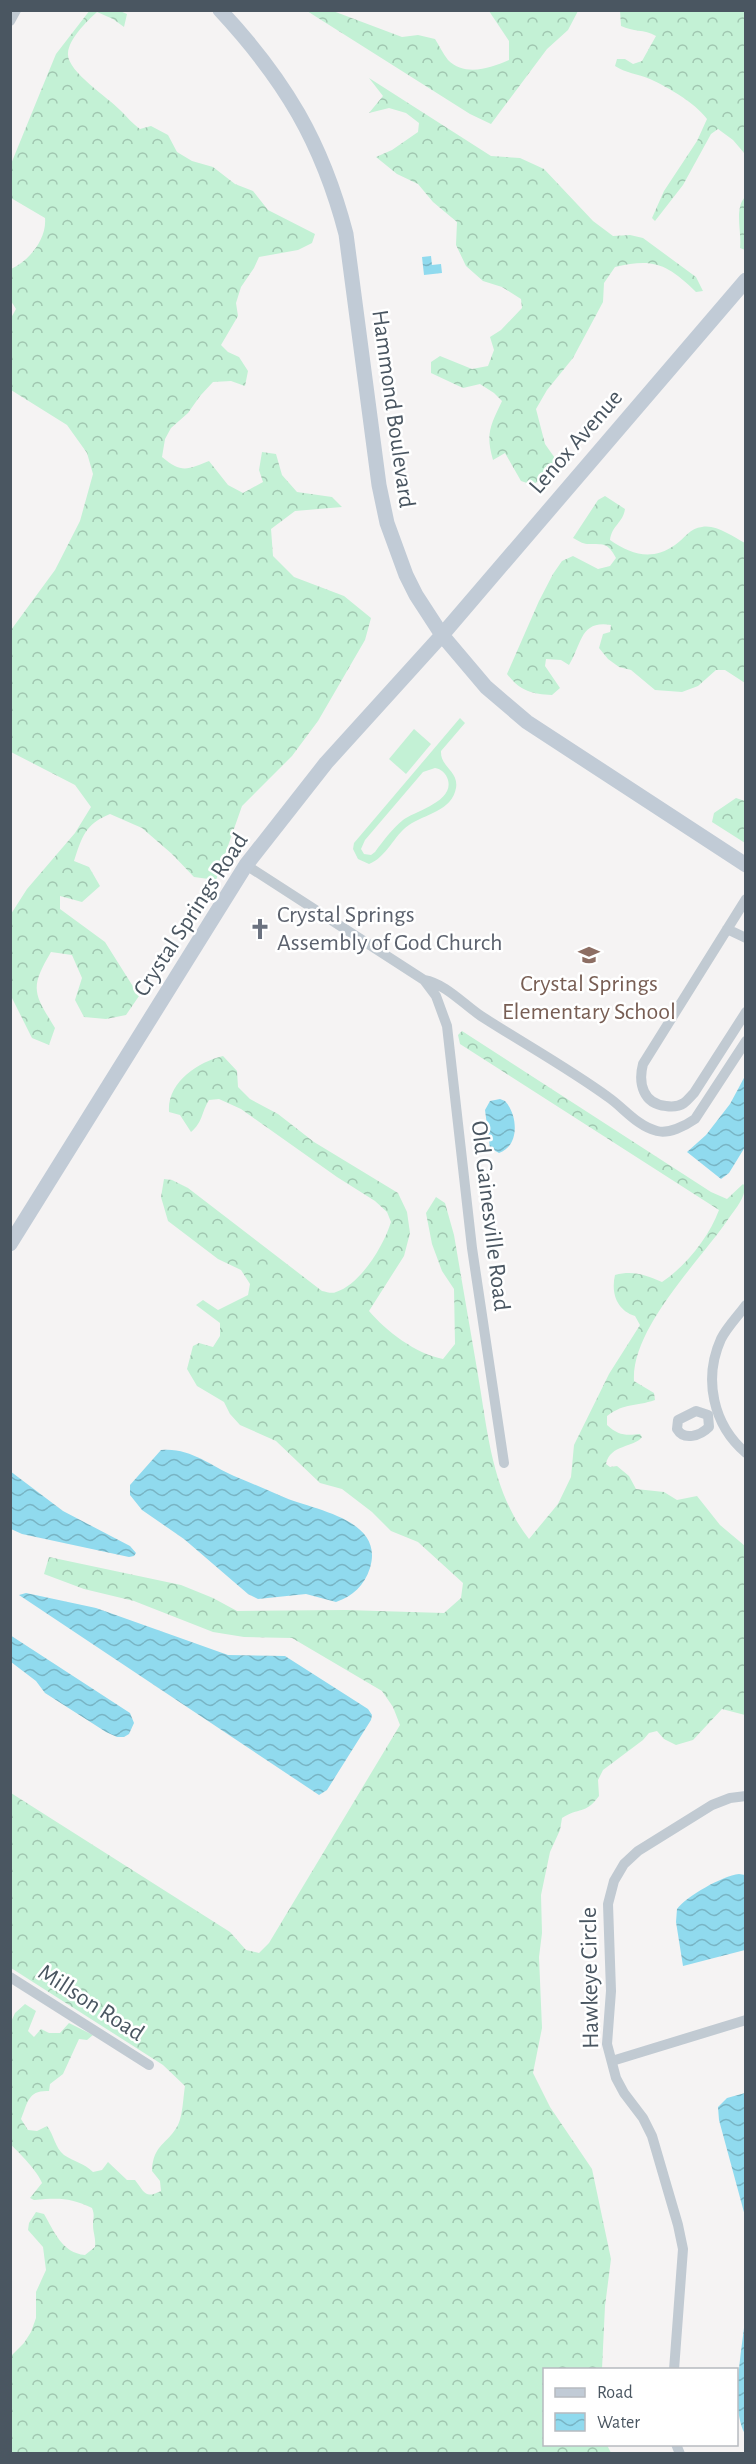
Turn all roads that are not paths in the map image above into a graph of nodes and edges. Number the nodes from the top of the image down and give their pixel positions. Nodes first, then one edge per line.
1 (16, 10) edge
2 (220, 10) edge
3 (10, 21) edge
4 (746, 280) edge
5 (442, 635) junction
6 (246, 865) junction
7 (746, 865) edge
8 (746, 898) edge
9 (727, 929) junction
10 (746, 938) edge
11 (424, 980) junction
12 (746, 1012) edge
13 (746, 1041) edge
14 (10, 1244) edge
15 (746, 1305) edge
16 (746, 1453) edge
17 (504, 1463) dead end
18 (746, 1797) edge
19 (10, 1977) edge
20 (746, 2020) edge
21 (612, 2061) junction
22 (149, 2066) dead end
23 (674, 2368) edge

1 - 3 street
2 - 5 street, Hammond Boulevard
4 - 5 street, Lenox Avenue
5 - 6 street, Crystal Springs Road
5 - 7 street, Hammond Boulevard
6 - 11 street
6 - 14 street, Crystal Springs Road
8 - 9 street
9 - 10 street
9 - 12 street
11 - 13 street
11 - 17 street, Old Gainesville Road
15 - 16 street
18 - 21 street, Hawkeye Circle
19 - 22 street, Millson Road
20 - 21 street, Hawkeye Circle
21 - 23 street

